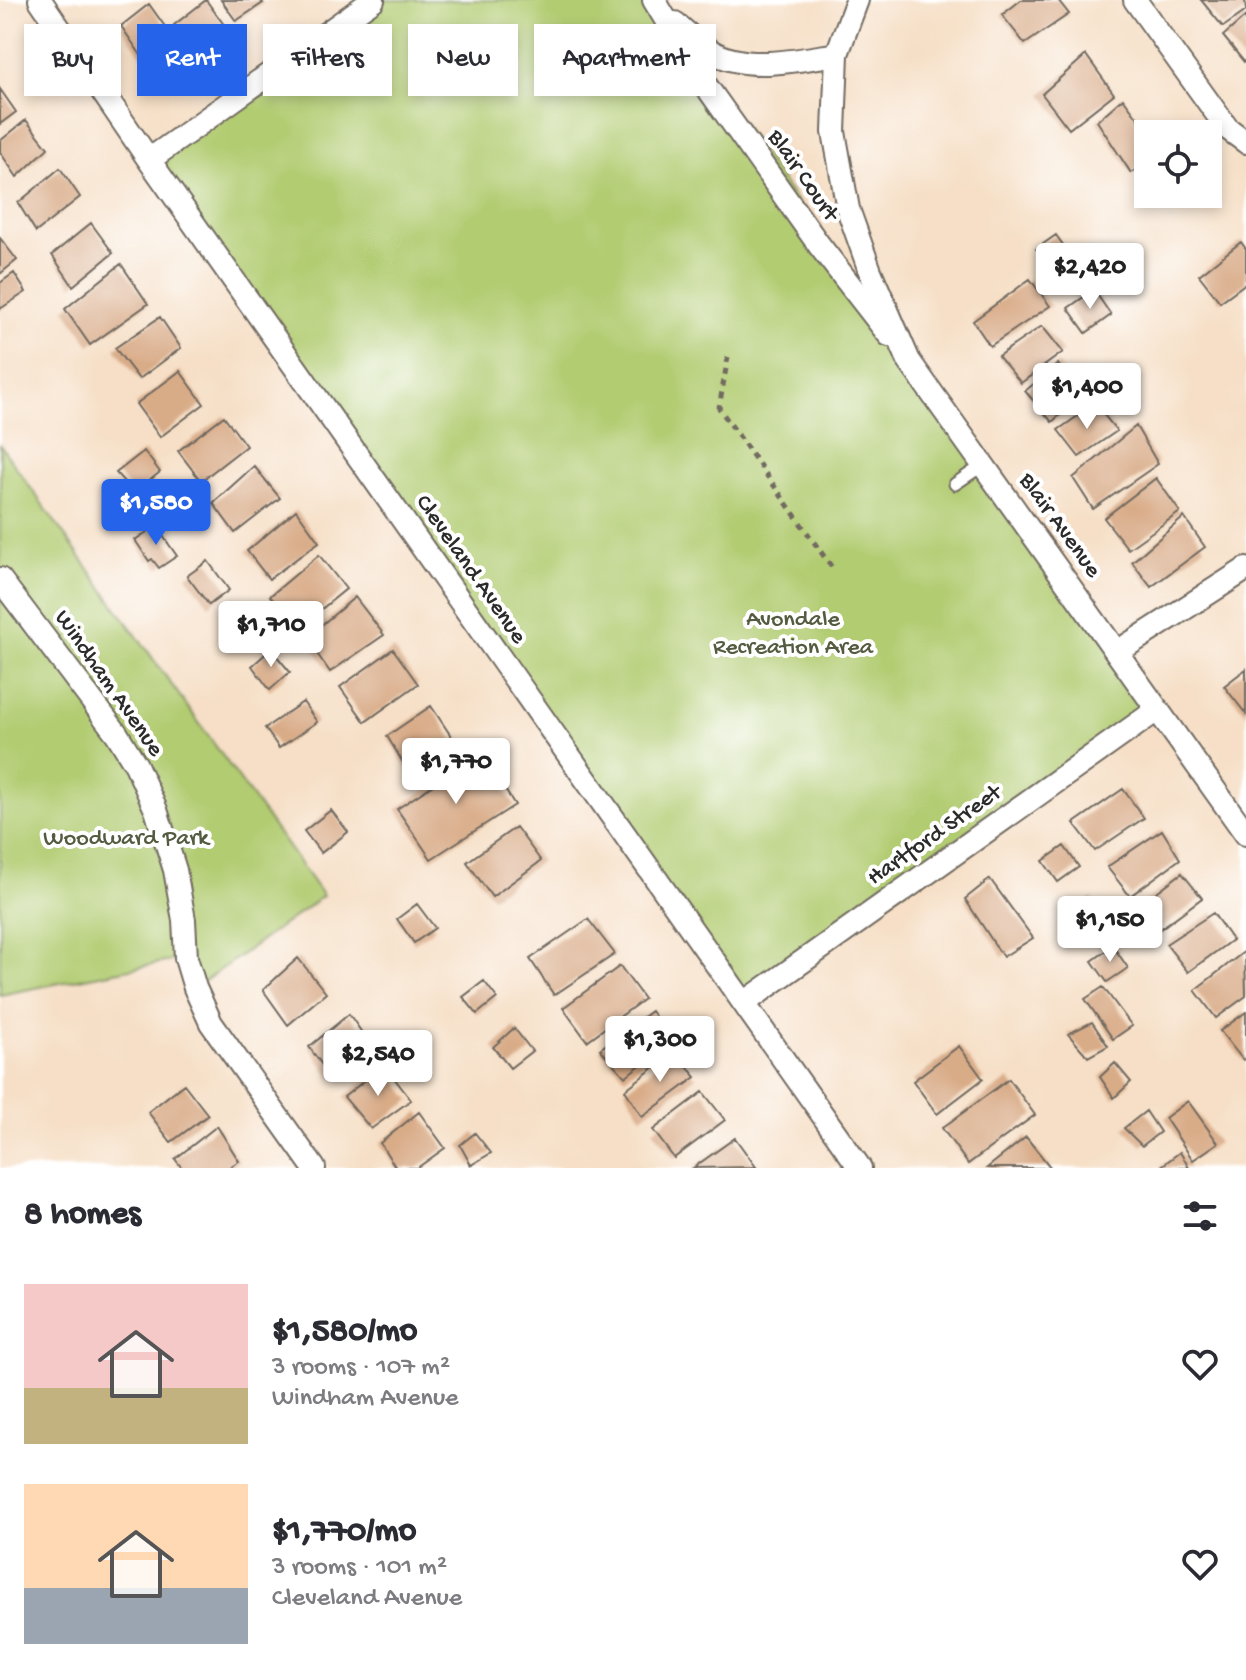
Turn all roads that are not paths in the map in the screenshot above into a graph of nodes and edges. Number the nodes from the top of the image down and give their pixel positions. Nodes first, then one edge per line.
1 (40, 0) edge
2 (373, 0) edge
3 (857, 0) edge
4 (1135, 0) edge
5 (659, 7) edge
6 (837, 54) junction
7 (1246, 142) edge
8 (149, 160) junction
9 (909, 361) junction
10 (983, 465) junction
11 (955, 484) dead end
12 (1246, 569) edge
13 (0, 579) edge
14 (1117, 652) junction
15 (1157, 710) junction
16 (1246, 834) edge
17 (744, 1003) junction
18 (314, 1168) edge
19 (860, 1168) edge

1 - 8 street, Cleveland Avenue
2 - 8 street
3 - 6 street, Blair Avenue
4 - 7 street
5 - 6 street, Blair Court
5 - 9 street, Blair Court
6 - 9 street, Blair Avenue
8 - 17 street, Cleveland Avenue
9 - 10 street, Blair Avenue
10 - 11 lane
10 - 14 street, Blair Avenue
12 - 14 street
13 - 18 street, Windham Avenue
14 - 15 street, Blair Avenue
15 - 16 street, Blair Avenue
15 - 17 street, Hartford Street
17 - 19 street, Cleveland Avenue

